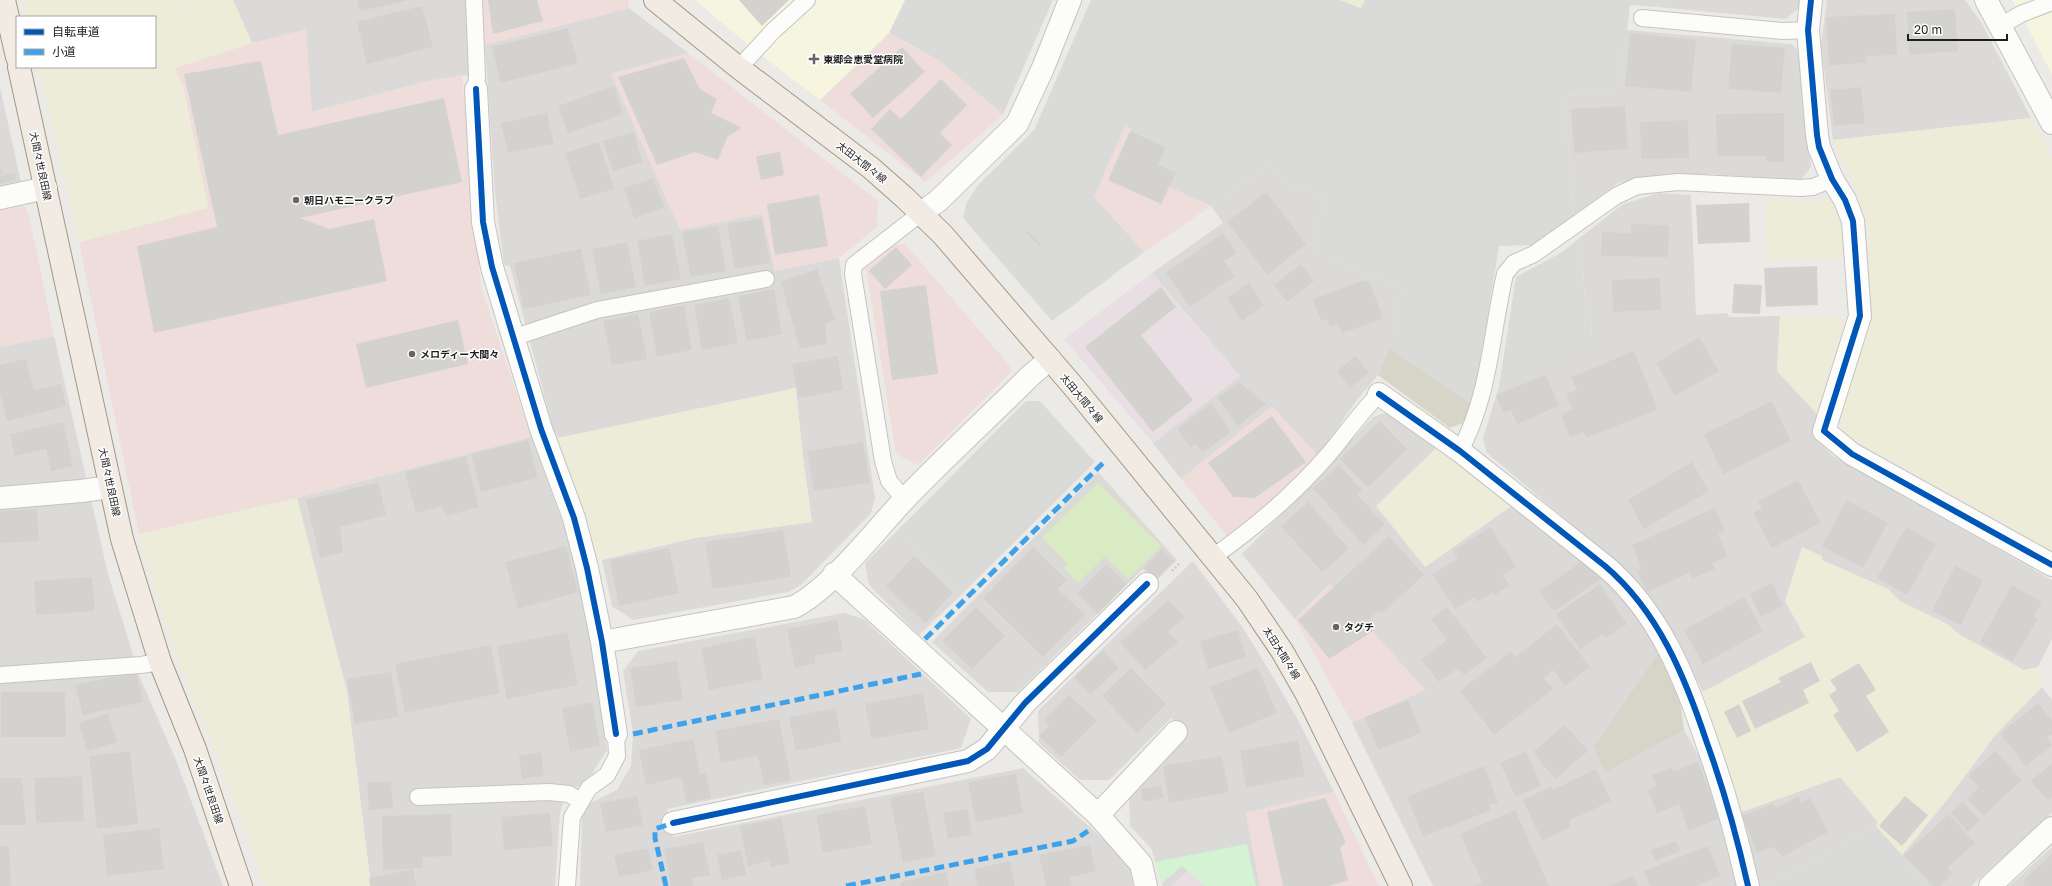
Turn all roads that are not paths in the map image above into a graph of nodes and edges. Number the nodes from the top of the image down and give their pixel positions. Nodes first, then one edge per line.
1 (4, 0) edge
2 (474, 0) edge
3 (656, 0) edge
4 (807, 0) edge
5 (1070, 0) edge
6 (1811, 0) edge
7 (1986, 0) edge
8 (2052, 2) edge
9 (1642, 18) dead end
10 (2000, 26) junction
11 (1808, 30) junction
12 (16, 53) edge
13 (19, 68) edge
14 (739, 68) junction
15 (476, 89) joint
16 (2052, 123) edge
17 (1832, 179) junction
18 (46, 188) junction
19 (0, 198) edge
20 (921, 213) junction
21 (766, 279) dead end
22 (515, 337) junction
23 (1050, 359) junction
24 (1379, 394) joint
25 (1460, 451) junction
26 (110, 486) junction
27 (0, 498) edge
28 (904, 500) junction
29 (1213, 557) junction
30 (2052, 565) edge
31 (834, 574) junction
32 (1147, 584) dead end
33 (602, 642) junction
34 (160, 662) junction
35 (0, 674) edge
36 (1004, 730) junction
37 (1176, 732) dead end
38 (616, 734) joint
39 (418, 797) dead end
40 (580, 800) junction
41 (1098, 815) junction
42 (673, 823) dead end
43 (2052, 828) edge
44 (241, 886) edge
45 (567, 886) edge
46 (1146, 886) edge
47 (1401, 886) edge
48 (1748, 886) edge
49 (1990, 886) edge

1 - 12 main road
2 - 15 lane
3 - 14 main road, 太田大間々線
4 - 14 lane
5 - 20 street
6 - 11 street
7 - 10 street
8 - 10 lane
9 - 11 lane
10 - 16 street
11 - 17 street
13 - 18 main road, 大間々世良田線
14 - 20 main road, 太田大間々線
15 - 22 street
17 - 25 lane
17 - 30 street
18 - 19 street
18 - 26 main road, 大間々世良田線
20 - 23 main road, 太田大間々線
20 - 28 lane
21 - 22 lane
22 - 33 street
23 - 28 street
23 - 29 main road, 太田大間々線
24 - 25 street
24 - 29 lane
25 - 48 street
26 - 27 street
26 - 34 main road, 大間々世良田線
28 - 31 street
29 - 47 main road, 太田大間々線
31 - 33 street
31 - 36 street
32 - 36 street
33 - 38 street
34 - 35 lane
34 - 44 main road, 大間々世良田線
36 - 41 street
36 - 42 street
37 - 41 street
38 - 40 lane
39 - 40 lane
40 - 45 lane
41 - 46 street
43 - 49 street

